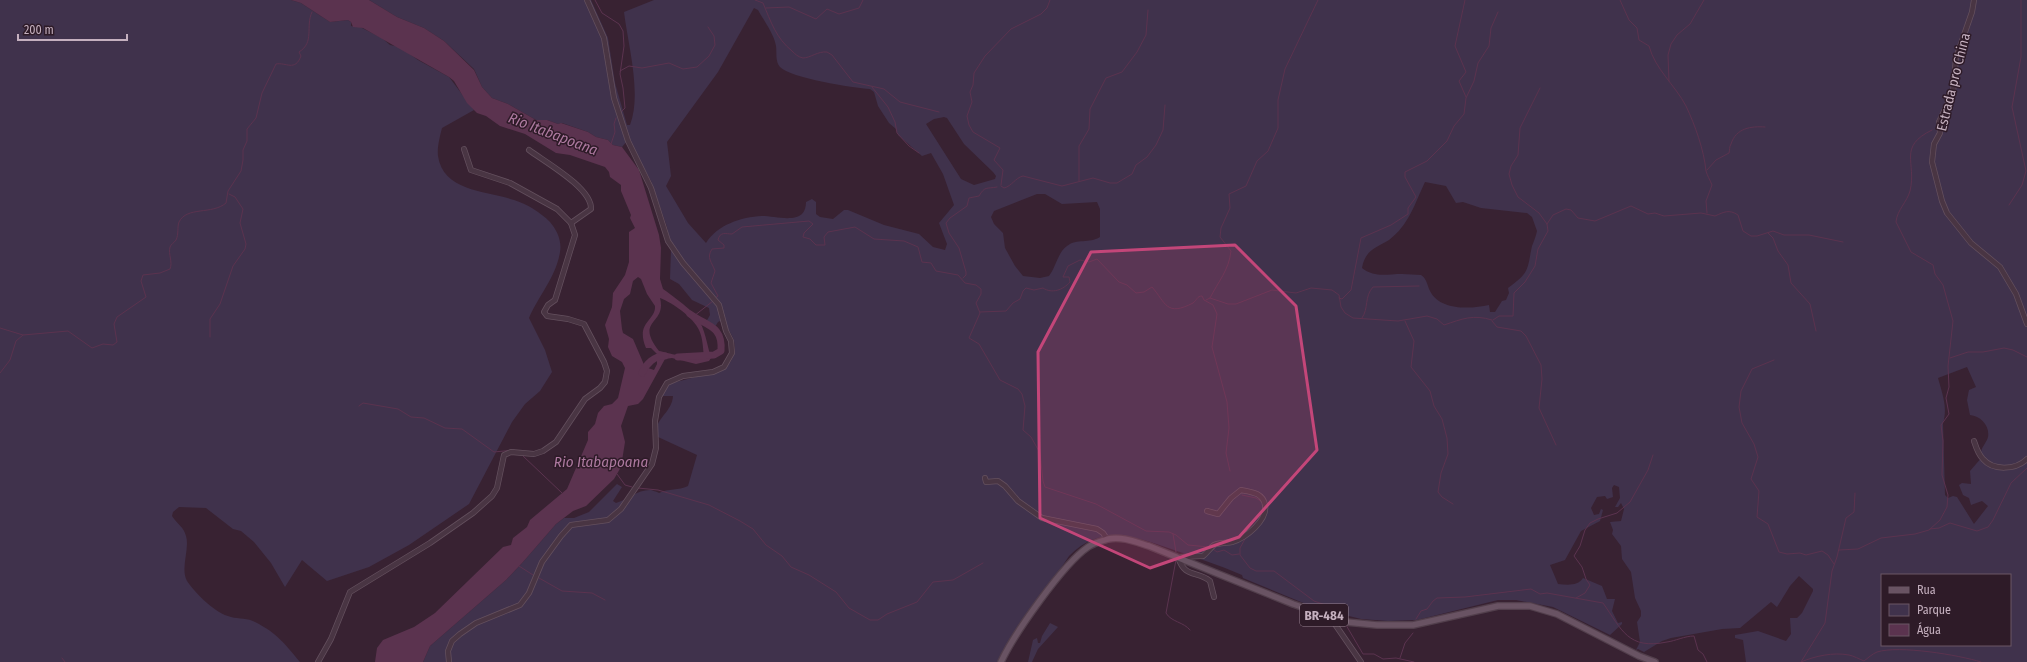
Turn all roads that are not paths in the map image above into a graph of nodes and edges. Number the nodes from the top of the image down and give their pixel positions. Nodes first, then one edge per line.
1 (587, 0) edge
2 (1974, 0) edge
3 (464, 149) dead end
4 (530, 150) dead end
5 (571, 223) junction
6 (2027, 324) edge
7 (1974, 441) dead end
8 (2027, 459) edge
9 (985, 478) dead end
10 (1207, 511) dead end
11 (1107, 539) junction
12 (1178, 557) junction
13 (1214, 597) dead end
14 (1330, 617) junction
15 (318, 662) edge
16 (449, 662) edge
17 (1001, 662) edge
18 (1361, 662) edge
19 (1655, 662) edge

1 - 16 street
2 - 6 street, Estrada pro China
3 - 5 street
4 - 5 street
5 - 15 street
7 - 8 street
9 - 11 street
10 - 12 street
11 - 12 main road, BR-484
11 - 17 main road, BR-484
12 - 13 street
12 - 14 main road, BR-484
14 - 18 street
14 - 19 main road, BR-484

